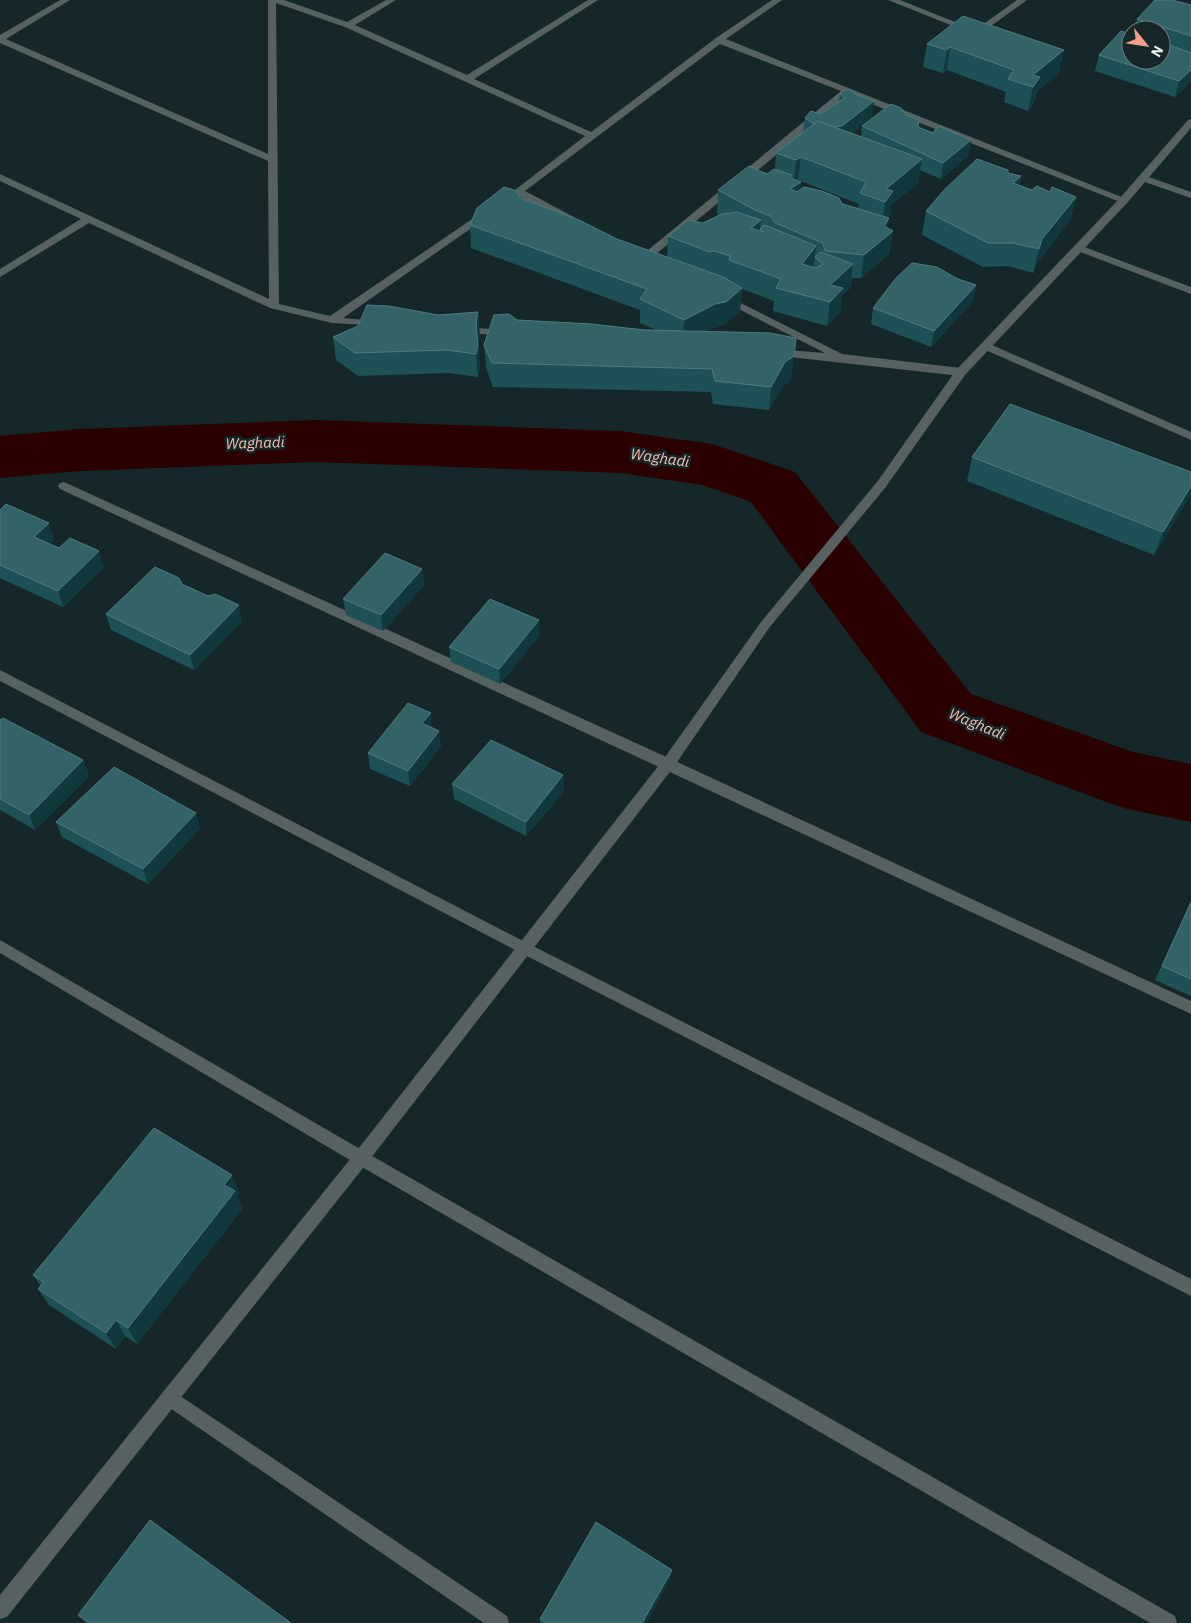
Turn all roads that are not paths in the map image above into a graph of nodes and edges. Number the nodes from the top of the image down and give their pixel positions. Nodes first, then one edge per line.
1 (66, 0) edge
2 (273, 0) edge
3 (392, 0) edge
4 (594, 0) edge
5 (778, 0) edge
6 (892, 0) edge
7 (1023, 0) edge
8 (348, 25) junction
9 (0, 39) edge
10 (718, 40) junction
11 (467, 79) junction
12 (847, 91) junction
13 (1191, 122) edge
14 (591, 135) junction
15 (273, 160) junction
16 (0, 177) edge
17 (1143, 178) junction
18 (518, 192) junction
19 (1191, 195) edge
20 (1124, 200) junction
21 (88, 218) junction
22 (578, 223) edge
23 (1078, 248) junction
24 (646, 258) edge
25 (0, 274) edge
26 (1191, 291) edge
27 (714, 292) edge
28 (274, 306) junction
29 (332, 320) junction
30 (391, 325) edge
31 (450, 329) edge
32 (518, 334) edge
33 (985, 346) junction
34 (764, 352) edge
35 (842, 358) junction
36 (961, 372) junction
37 (1191, 436) edge
38 (64, 486) dead end
39 (0, 675) edge
40 (668, 764) junction
41 (0, 946) edge
42 (524, 948) junction
43 (1191, 1008) edge
44 (361, 1158) junction
45 (1191, 1288) edge
46 (170, 1398) junction
47 (0, 1610) edge
48 (500, 1623) edge
49 (1168, 1623) edge

1 - 9 street
2 - 8 street
2 - 15 street
3 - 8 street
4 - 11 street
5 - 10 street
6 - 7 street
8 - 11 street
9 - 15 street
10 - 12 street
10 - 14 street
11 - 14 street
12 - 20 street
12 - 24 street
13 - 17 street
14 - 18 street
15 - 28 street
16 - 21 street
17 - 19 street
17 - 20 street
18 - 22 street
18 - 29 street
20 - 23 street
21 - 25 street
21 - 28 street
23 - 26 street
23 - 33 street
27 - 35 street
28 - 29 street
29 - 30 street
31 - 32 street
33 - 36 street
33 - 37 street
34 - 35 street
35 - 36 street
36 - 40 street
38 - 40 street
39 - 42 street
40 - 42 street
40 - 43 street
41 - 44 street
42 - 44 street
42 - 45 street
44 - 46 street
44 - 49 street
46 - 47 street
46 - 48 street

